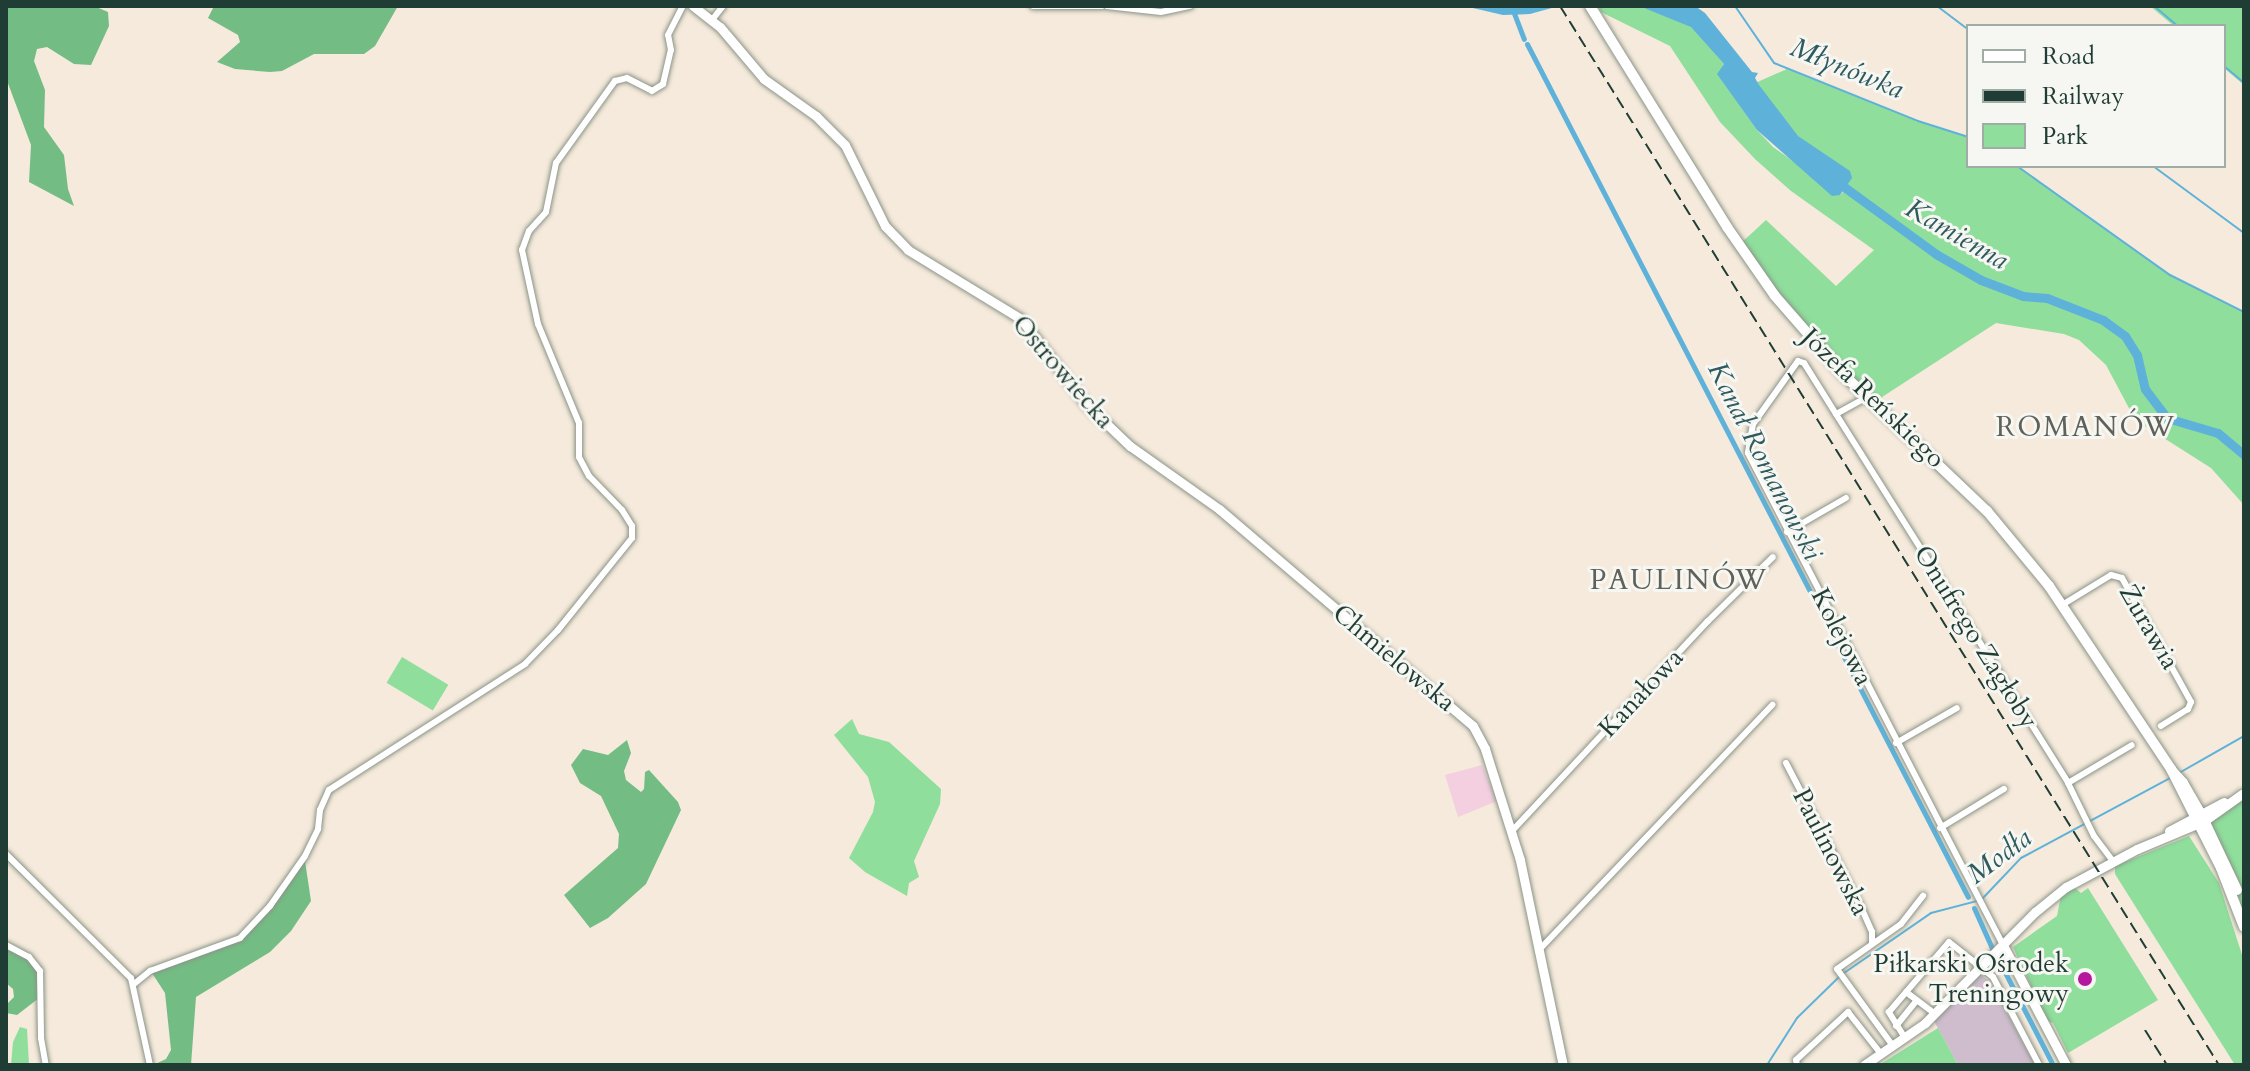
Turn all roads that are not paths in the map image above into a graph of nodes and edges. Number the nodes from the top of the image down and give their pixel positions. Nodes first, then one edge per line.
1 (683, 6) edge
2 (693, 6) edge
3 (723, 6) edge
4 (1033, 6) edge
5 (1104, 6) edge
6 (1190, 6) edge
7 (1592, 10) edge
8 (712, 20) junction
9 (1800, 361) joint
10 (1867, 397) junction
11 (1836, 414) junction
12 (1130, 446) joint
13 (1846, 498) dead end
14 (1787, 532) junction
15 (1773, 557) dead end
16 (2062, 605) junction
17 (1772, 705) dead end
18 (1957, 708) dead end
19 (2161, 726) dead end
20 (1896, 743) junction
21 (2132, 745) dead end
22 (1786, 763) dead end
23 (2068, 783) junction
24 (2004, 789) dead end
25 (2243, 794) edge
26 (2199, 819) junction
27 (1940, 828) junction
28 (1512, 831) junction
29 (6, 854) edge
30 (2113, 861) junction
31 (1923, 896) dead end
32 (2244, 915) edge
33 (2244, 927) edge
34 (1872, 942) junction
35 (6, 945) edge
36 (2003, 945) junction
37 (1538, 951) junction
38 (1980, 967) junction
39 (134, 984) junction
40 (1906, 992) junction
41 (1917, 1000) junction
42 (1935, 1014) junction
43 (1896, 1026) junction
44 (1905, 1038) junction
45 (1893, 1046) junction
46 (1881, 1054) junction
47 (46, 1065) edge
48 (150, 1065) edge
49 (1563, 1065) edge
50 (1797, 1065) edge
51 (1864, 1065) edge
52 (2039, 1065) edge
53 (2066, 1065) edge

1 - 39 street
2 - 8 street, Ostrowiecka
3 - 8 street
4 - 5 street
5 - 6 street
7 - 10 main road, Józefa Reńskiego
8 - 12 street, Ostrowiecka
9 - 11 street, Onufrego Zagłoby
9 - 14 street, Kolejowa
10 - 11 street
10 - 16 main road, Józefa Reńskiego
11 - 23 street, Onufrego Zagłoby
12 - 28 street, Chmielowska
13 - 14 street
14 - 20 street, Kolejowa
15 - 28 street, Kanałowa
16 - 19 street, Żurawia
16 - 26 main road, Józefa Reńskiego
17 - 37 street
18 - 20 street
20 - 27 street, Kolejowa
21 - 23 street
22 - 34 street, Paulinowska
23 - 30 street, Onufrego Zagłoby
24 - 27 street
25 - 26 street
26 - 30 street
26 - 32 main road
26 - 33 main road
27 - 36 street, Kolejowa
28 - 37 street, Chmielowska
29 - 39 street
30 - 36 street
31 - 34 street, Paulinowska
34 - 45 street, Paulinowska
35 - 47 street
36 - 38 street
36 - 53 street, Kolejowa
37 - 49 street, Chmielowska
38 - 40 street
38 - 42 street
38 - 52 street
39 - 48 street
40 - 41 street
40 - 43 street
41 - 42 street
41 - 43 street
42 - 44 street
43 - 44 street
44 - 45 street
45 - 46 street
46 - 50 street
46 - 51 street

